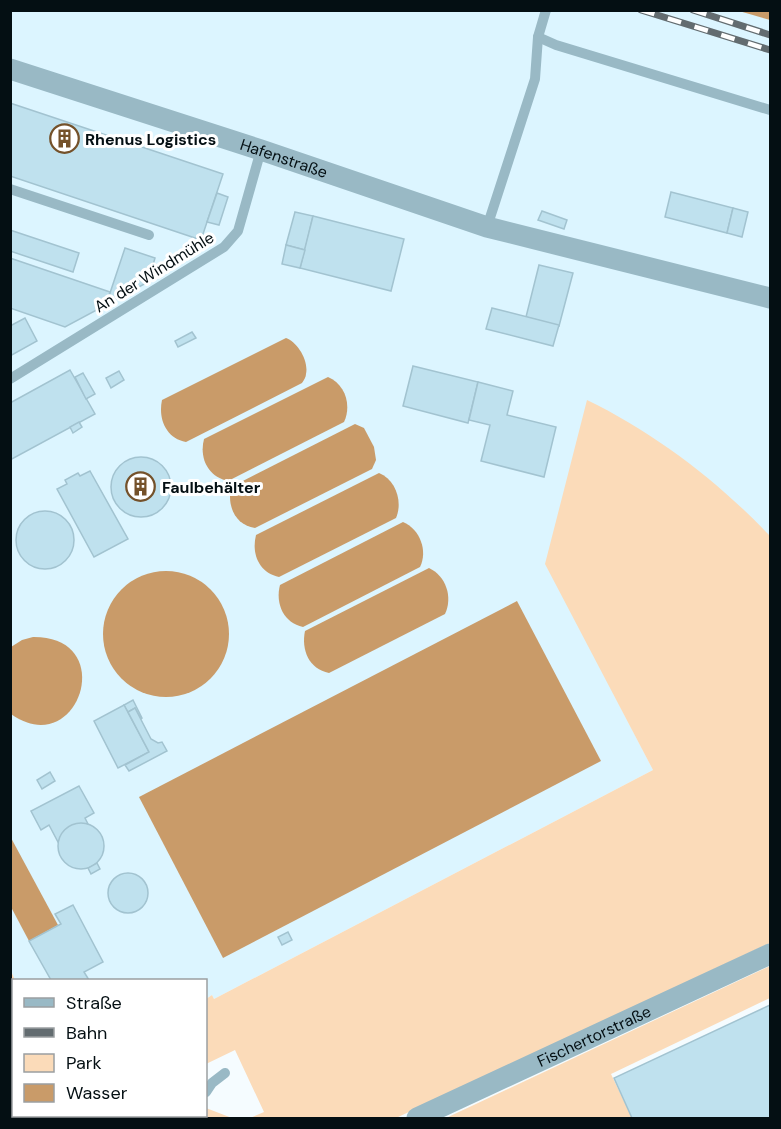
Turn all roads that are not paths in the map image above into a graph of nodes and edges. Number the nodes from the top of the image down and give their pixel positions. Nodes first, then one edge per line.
1 (546, 10) edge
2 (538, 37) junction
3 (10, 69) edge
4 (771, 110) edge
5 (261, 150) junction
6 (10, 189) edge
7 (487, 227) junction
8 (149, 235) dead end
9 (771, 298) edge
10 (10, 379) edge
11 (771, 954) edge
12 (225, 1073) dead end
13 (207, 1090) edge
14 (417, 1119) edge

1 - 2 lane
2 - 4 lane
2 - 7 lane
3 - 5 street, Hafenstraße
5 - 7 street, Hafenstraße
5 - 10 lane, An der Windmühle
6 - 8 lane
7 - 9 street, Hafenstraße
11 - 14 street, Fischertorstraße
12 - 13 lane

